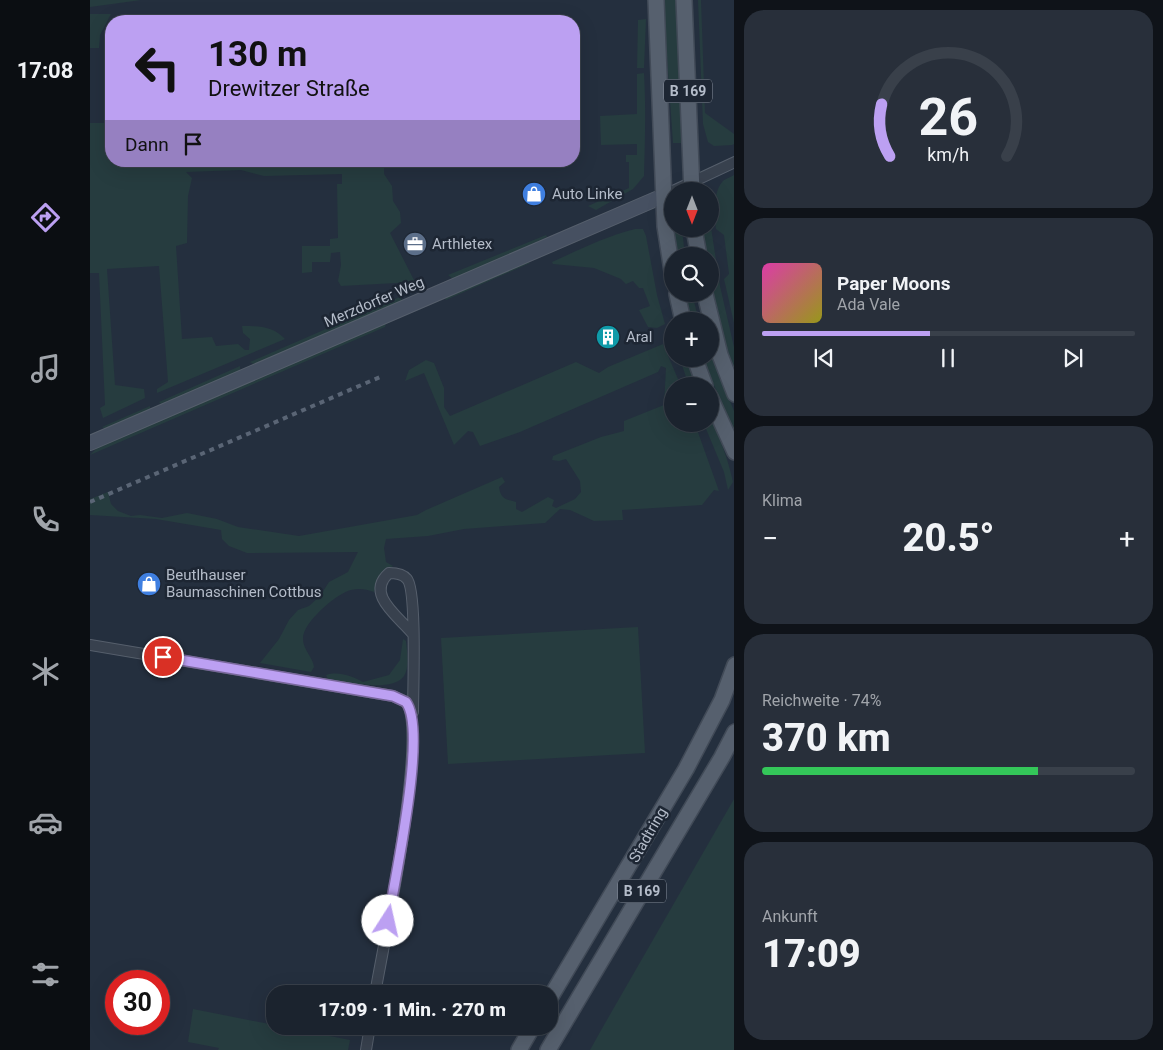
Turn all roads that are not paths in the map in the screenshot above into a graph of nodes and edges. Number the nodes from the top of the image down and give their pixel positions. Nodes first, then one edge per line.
1 (656, 0) edge
2 (684, 0) edge
3 (734, 162) edge
4 (669, 182) edge
5 (692, 182) edge
6 (700, 182) edge
7 (664, 196) edge
8 (707, 302) edge
9 (734, 394) edge
10 (719, 418) edge
11 (90, 443) edge
12 (734, 452) edge
13 (412, 633) junction
14 (90, 645) edge
15 (734, 666) edge
16 (413, 718) junction
17 (734, 732) edge
18 (377, 985) edge
19 (558, 985) edge
20 (368, 1035) edge
21 (528, 1035) edge
22 (366, 1050) edge
23 (519, 1050) edge
24 (548, 1050) edge

1 - 4 main road, B 169
2 - 5 main road, B 169
3 - 6 street, Merzdorfer Weg
7 - 11 street, Merzdorfer Weg
8 - 9 main road
10 - 12 main road
13 - 13 street
13 - 16 street
14 - 16 street
15 - 19 main road, Stadtring / B 169
16 - 18 street
17 - 24 main road, Stadtring / B 169
20 - 22 street
21 - 23 main road

